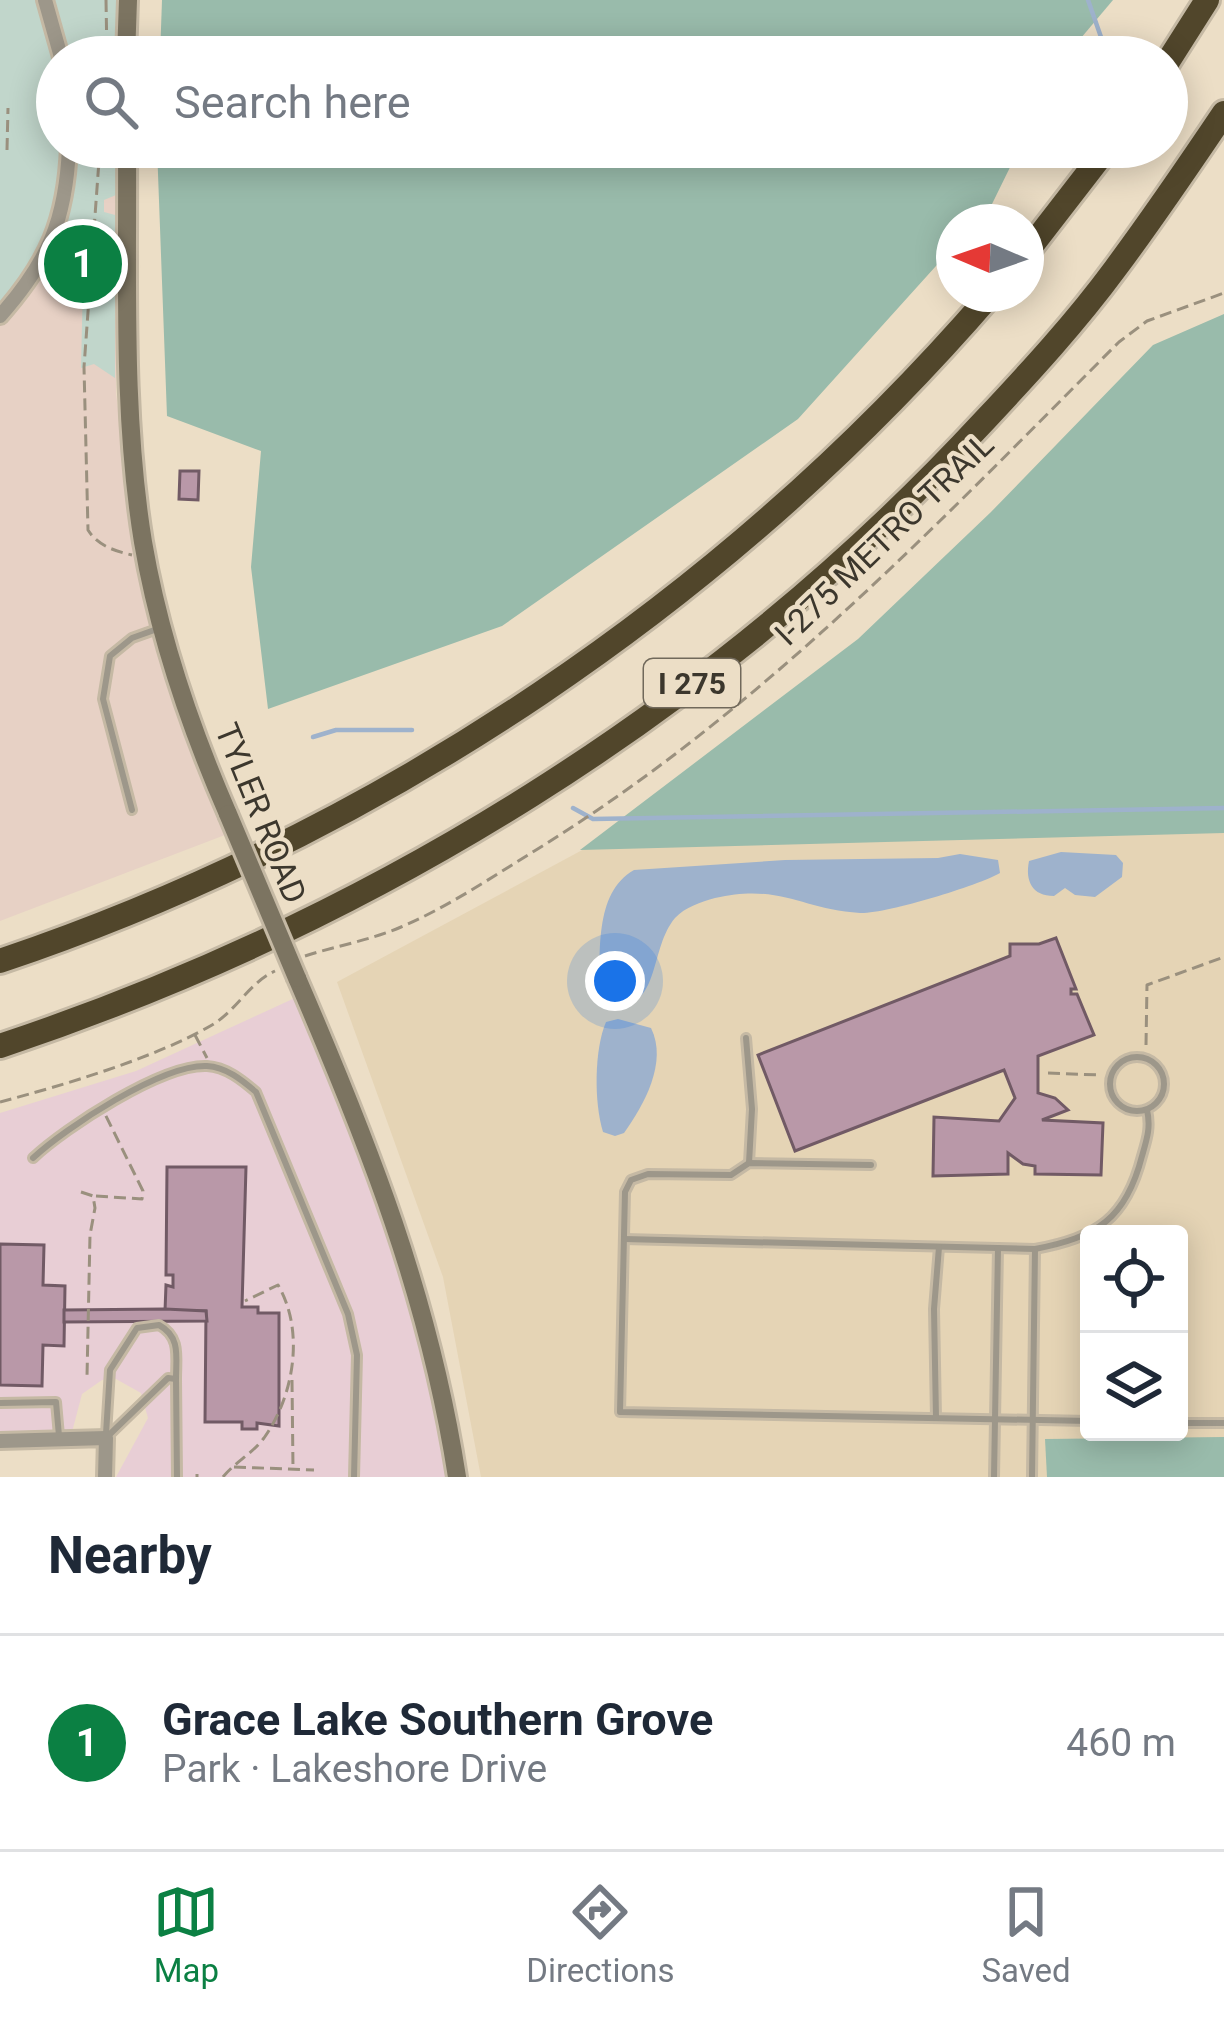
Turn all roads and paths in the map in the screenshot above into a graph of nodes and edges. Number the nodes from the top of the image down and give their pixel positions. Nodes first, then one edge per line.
1 (45, 0) edge
2 (106, 0) edge
3 (128, 0) edge
4 (1207, 0) edge
5 (55, 36) edge
6 (107, 36) edge
7 (127, 36) edge
8 (1184, 36) edge
9 (8, 108) dead end
10 (1224, 112) edge
11 (7, 150) dead end
12 (1188, 164) edge
13 (67, 168) edge
14 (98, 168) edge
15 (127, 168) edge
16 (1092, 168) edge
17 (1185, 168) edge
18 (1044, 230) edge
19 (1224, 293) edge
20 (975, 312) edge
21 (0, 316) edge
22 (146, 558) junction
23 (163, 627) junction
24 (132, 810) dead end
25 (576, 825) dead end
26 (1224, 957) edge
27 (0, 962) edge
28 (194, 1033) dead end
29 (746, 1038) dead end
30 (1146, 1045) joint
31 (0, 1046) edge
32 (1145, 1058) junction
33 (210, 1065) junction
34 (1048, 1073) dead end
35 (1100, 1075) dead end
36 (101, 1107) junction
37 (1148, 1109) junction
38 (33, 1158) dead end
39 (749, 1163) junction
40 (871, 1165) dead end
41 (81, 1192) dead end
42 (93, 1196) junction
43 (624, 1239) junction
44 (939, 1246) junction
45 (998, 1248) junction
46 (1035, 1249) junction
47 (245, 1301) dead end
48 (292, 1374) junction
49 (87, 1377) dead end
50 (176, 1379) junction
51 (0, 1403) edge
52 (936, 1418) junction
53 (995, 1419) junction
54 (1033, 1420) junction
55 (1080, 1421) edge
56 (1188, 1423) edge
57 (1224, 1423) edge
58 (106, 1438) junction
59 (59, 1439) junction
60 (0, 1441) edge
61 (232, 1467) junction
62 (293, 1468) junction
63 (314, 1470) dead end
64 (105, 1477) edge
65 (177, 1477) edge
66 (223, 1477) edge
67 (354, 1477) edge
68 (457, 1477) edge
69 (994, 1477) edge
70 (1032, 1477) edge

1 - 5 street
2 - 6 path
3 - 7 street
4 - 8 highway
9 - 11 path
10 - 12 highway, I 275
13 - 21 street
14 - 22 path
15 - 22 street, TYLER ROAD
16 - 18 highway
17 - 31 highway, I 275
19 - 25 path, I-275 METRO TRAIL
20 - 27 highway, I 275
22 - 23 street, TYLER ROAD
23 - 24 lane
23 - 68 street, TYLER ROAD, bridge
26 - 30 path
28 - 33 path
29 - 39 lane
30 - 32 lane
32 - 37 lane
32 - 37 lane
33 - 36 lane
33 - 67 lane
34 - 35 path
36 - 38 lane
36 - 42 path
37 - 46 lane
39 - 40 lane
39 - 43 lane
41 - 42 path
42 - 49 path
43 - 44 lane
43 - 52 lane
44 - 45 lane
44 - 52 lane
45 - 46 lane
45 - 53 lane
46 - 54 lane
47 - 48 path
48 - 61 path
48 - 62 path
50 - 58 lane
50 - 58 lane
50 - 65 lane
51 - 59 lane
52 - 53 lane
53 - 54 lane
53 - 69 lane
54 - 55 lane
54 - 70 lane
56 - 57 lane
58 - 59 street
58 - 64 street
59 - 60 street
61 - 62 path
61 - 66 path
62 - 63 path

